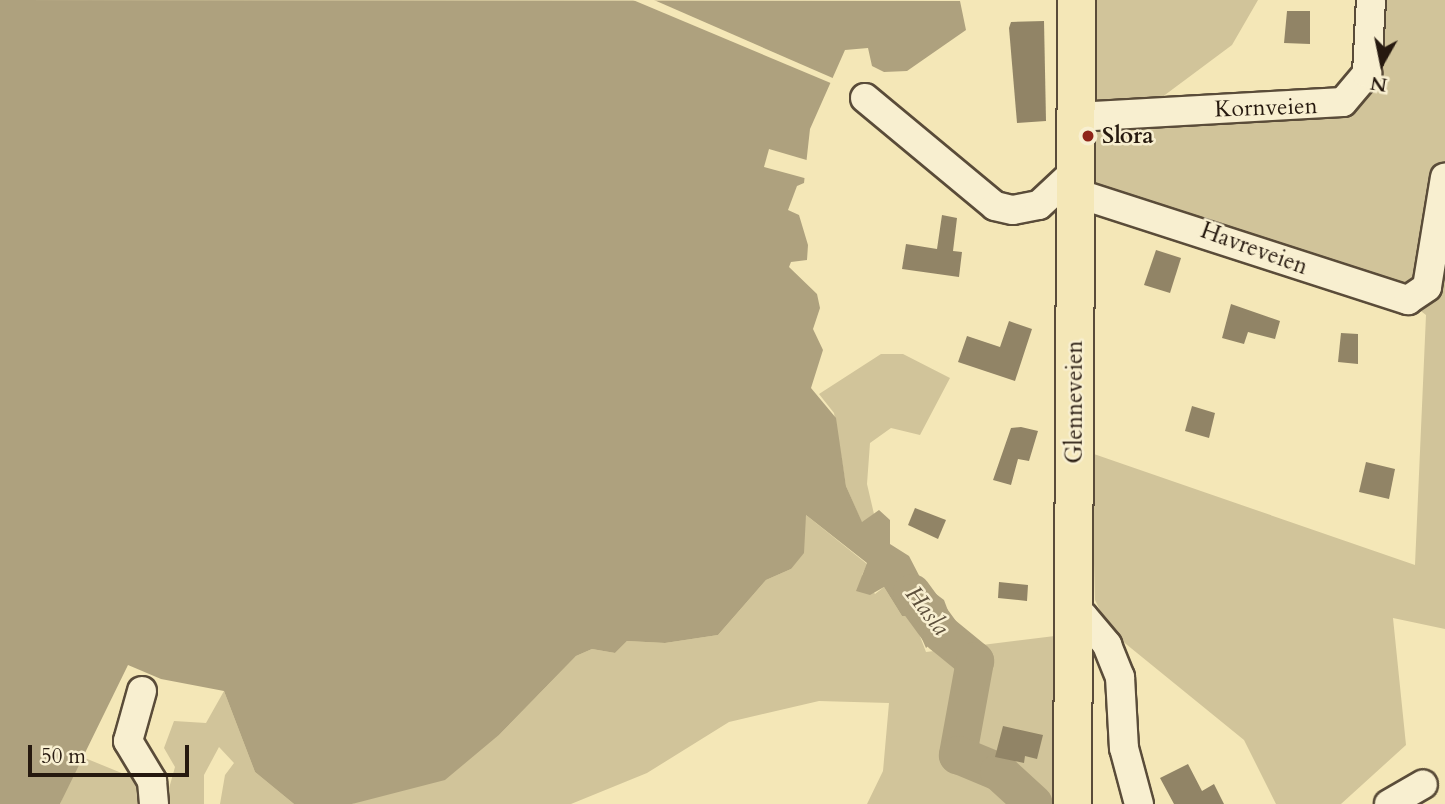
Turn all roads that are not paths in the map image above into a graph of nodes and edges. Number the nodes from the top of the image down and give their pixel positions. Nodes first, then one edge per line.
1 (1076, 0) edge
2 (1371, 0) edge
3 (865, 98) dead end
4 (1076, 117) junction
5 (1445, 177) edge
6 (1076, 185) junction
7 (1074, 617) junction
8 (142, 691) dead end
9 (1423, 784) dead end
10 (154, 804) edge
11 (1072, 804) edge
12 (1139, 804) edge
13 (1389, 804) edge

1 - 4 main road, Glenneveien
2 - 4 lane, Kornveien
3 - 6 lane
4 - 6 main road, Glenneveien
5 - 6 lane, Havreveien
6 - 7 main road, Glenneveien
7 - 11 main road, Glenneveien
7 - 12 lane
8 - 10 lane
9 - 13 lane

